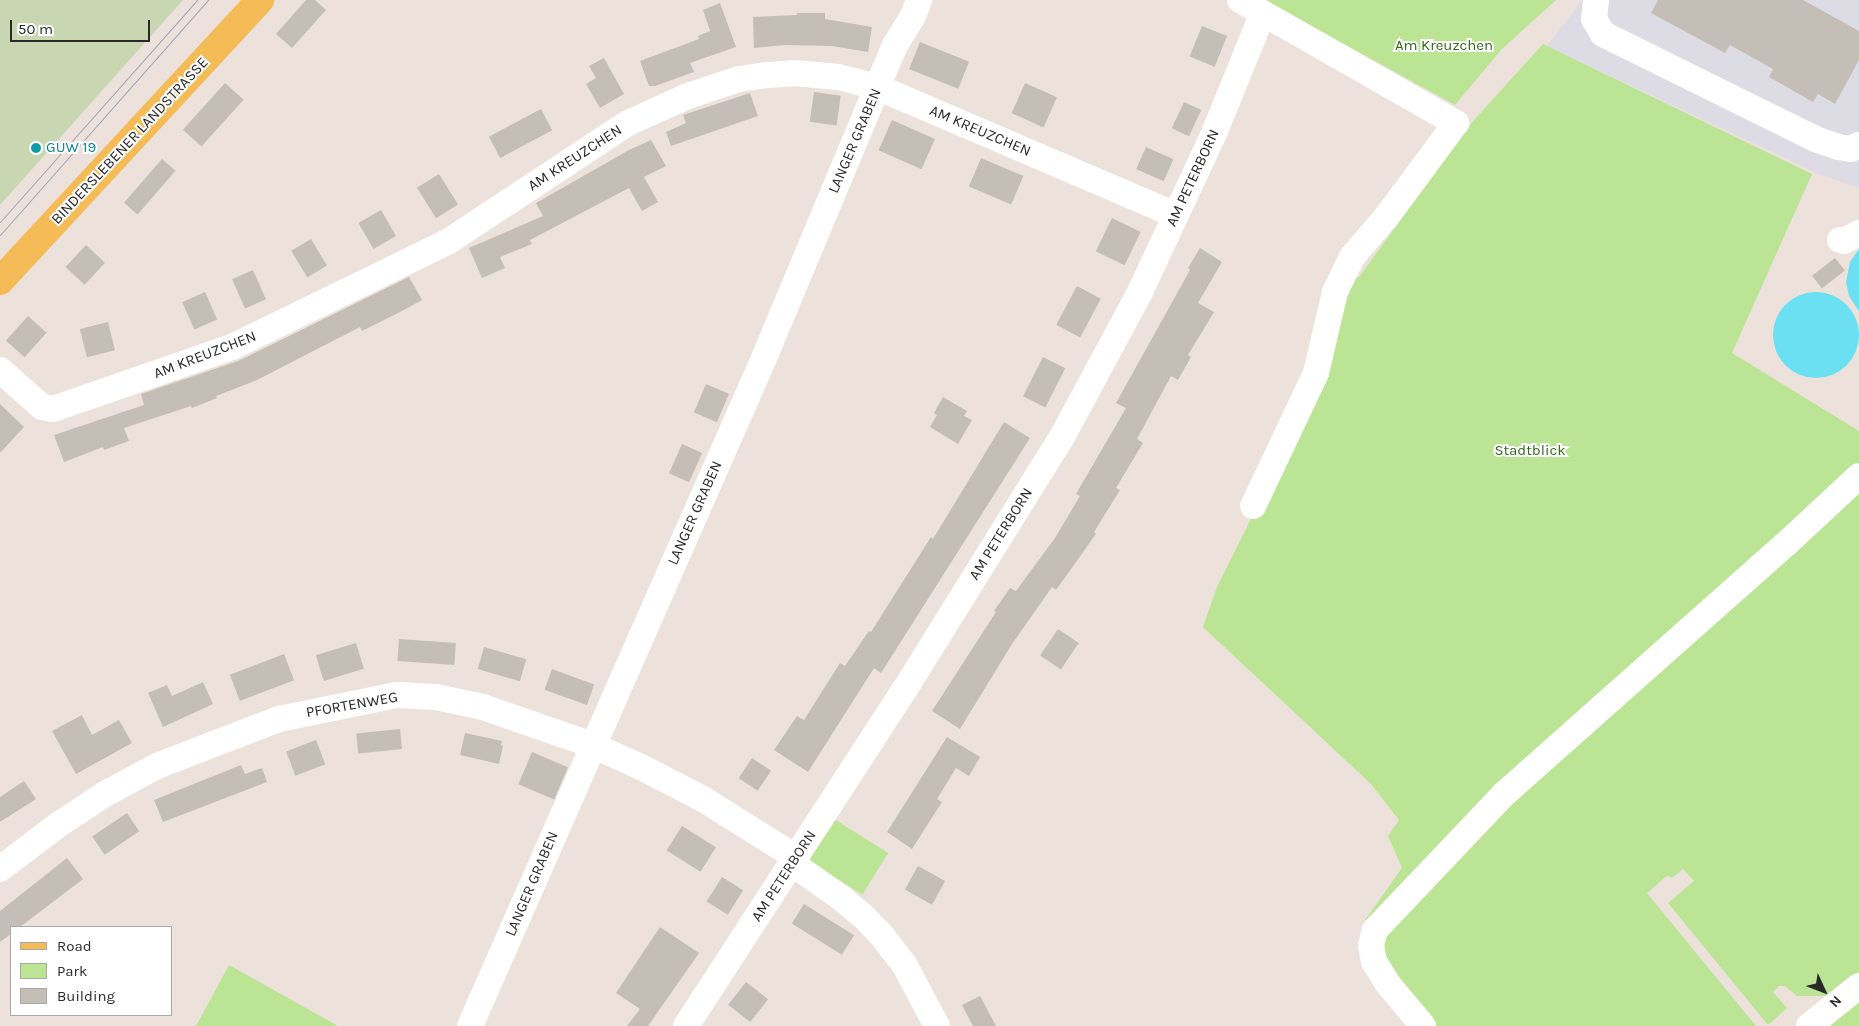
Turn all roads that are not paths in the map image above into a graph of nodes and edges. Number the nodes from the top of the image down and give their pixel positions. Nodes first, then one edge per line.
1 (260, 0) edge
2 (919, 0) edge
3 (1240, 0) edge
4 (1596, 0) edge
5 (1263, 13) junction
6 (877, 87) junction
7 (1859, 145) edge
8 (1176, 215) junction
9 (0, 282) edge
10 (0, 370) edge
11 (1859, 476) edge
12 (1253, 506) dead end
13 (592, 745) junction
14 (795, 861) junction
15 (0, 868) edge
16 (1859, 986) edge
17 (470, 1026) edge
18 (686, 1026) edge
19 (937, 1026) edge
20 (1423, 1026) edge
21 (1809, 1026) edge

1 - 9 main road, BINDERSLEBENER LANDSTRASSE
2 - 6 street, LANGER GRABEN
3 - 5 street
4 - 7 street
5 - 8 street, AM PETERBORN
5 - 12 street
6 - 8 street, AM KREUZCHEN
6 - 10 street, AM KREUZCHEN
6 - 13 street, LANGER GRABEN
8 - 14 street, AM PETERBORN
11 - 20 street
13 - 14 street, PFORTENWEG
13 - 15 street, PFORTENWEG
13 - 17 street, LANGER GRABEN
14 - 18 street, AM PETERBORN
14 - 19 street, PFORTENWEG
16 - 21 street

